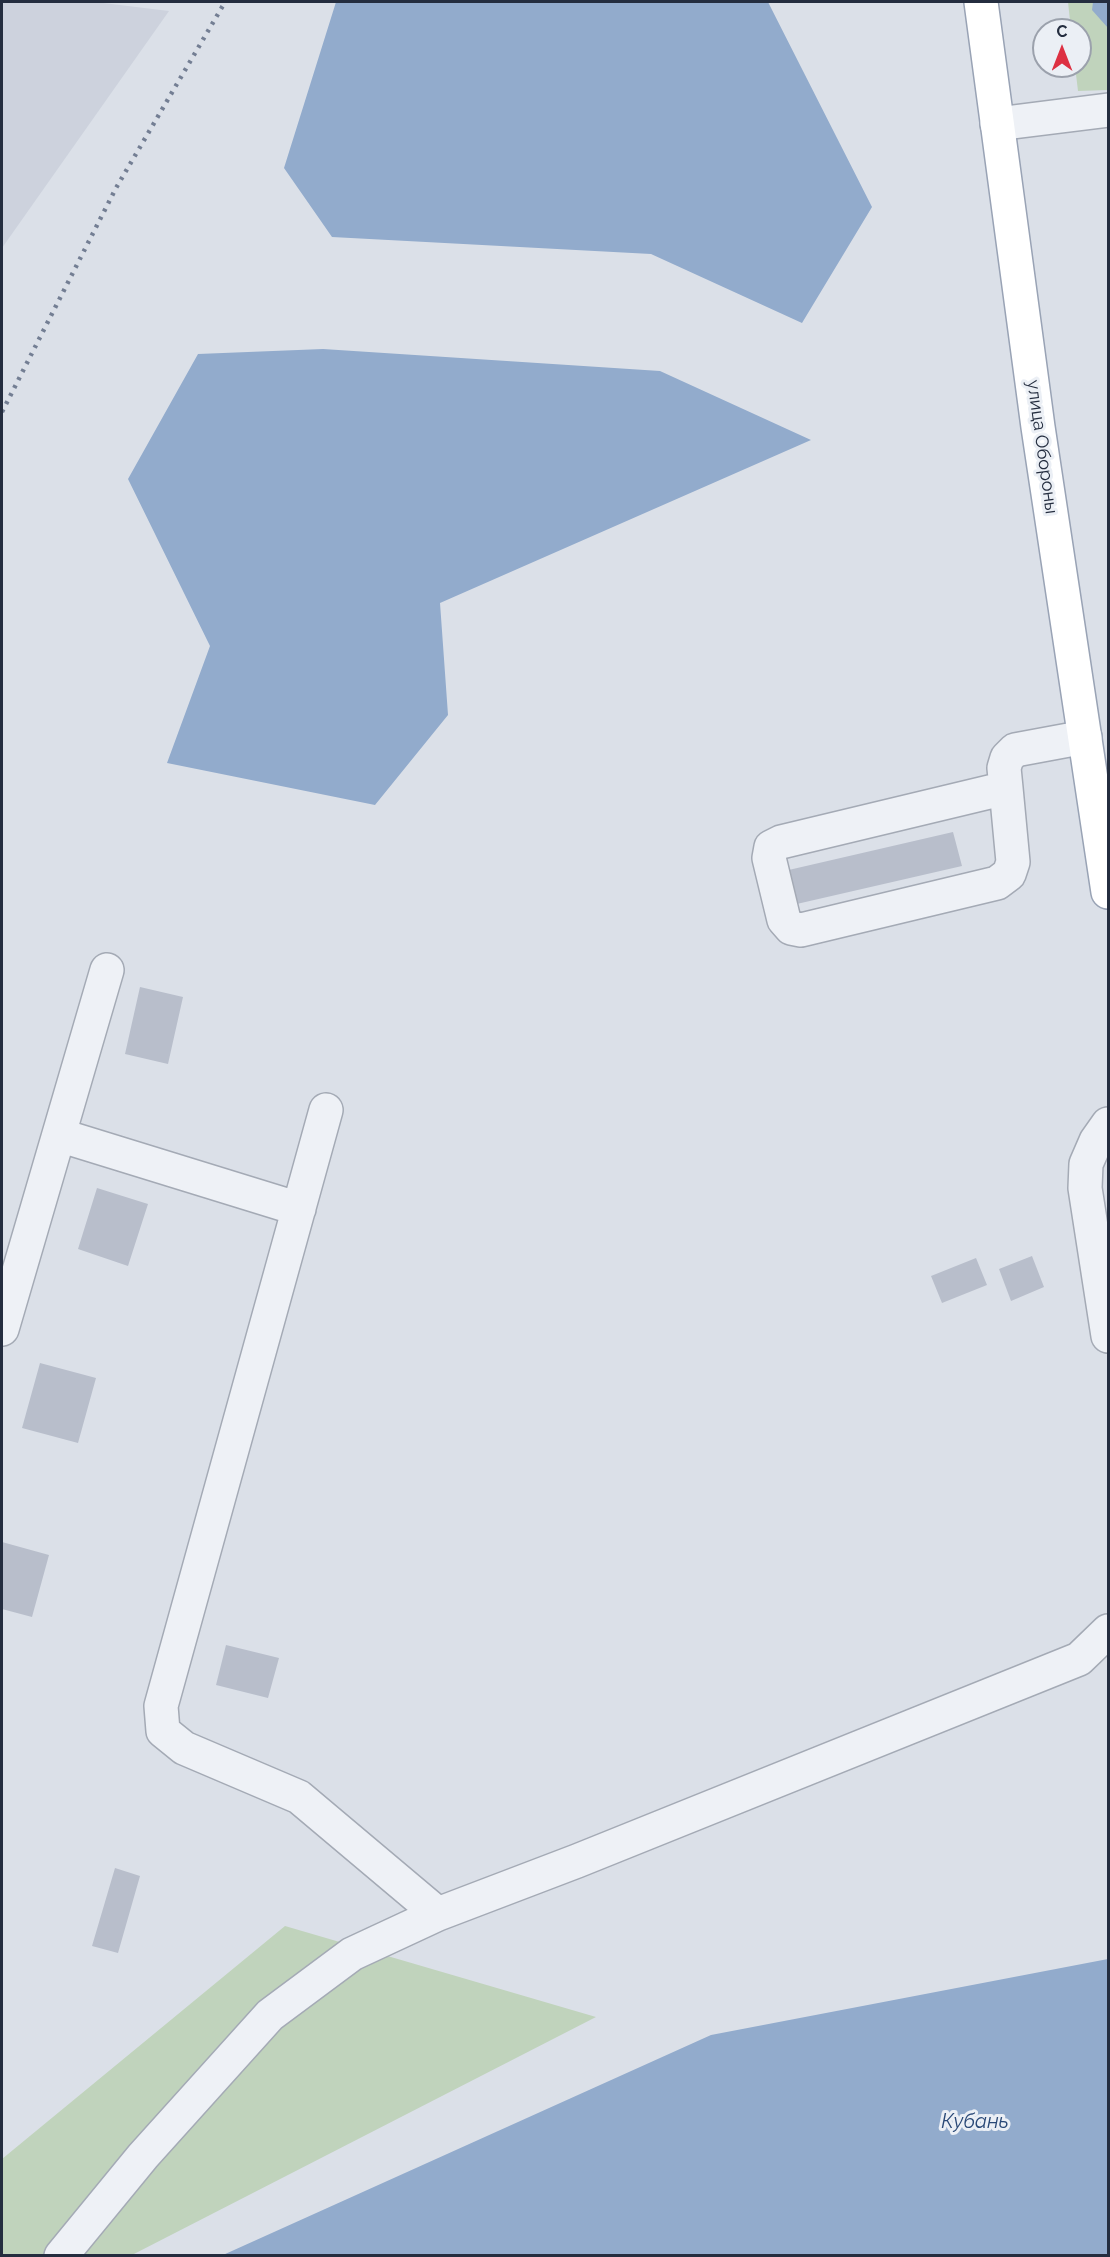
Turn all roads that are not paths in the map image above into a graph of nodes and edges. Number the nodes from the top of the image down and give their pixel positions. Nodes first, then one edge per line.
1 (981, 2) edge
2 (1108, 110) edge
3 (997, 124) junction
4 (1086, 737) junction
5 (1006, 788) junction
6 (1108, 892) edge
7 (107, 970) dead end
8 (326, 1110) dead end
9 (1108, 1124) edge
10 (59, 1135) junction
11 (299, 1209) junction
12 (2, 1329) edge
13 (1108, 1336) edge
14 (1108, 1631) edge
15 (438, 1914) junction
16 (61, 2256) edge

1 - 3 main road, улица Обороны
2 - 3 street
3 - 4 main road, улица Обороны
4 - 5 street
4 - 6 main road, улица Обороны
5 - 5 street
7 - 10 street
8 - 11 street
9 - 13 street
10 - 11 street
10 - 12 street
11 - 15 street
14 - 15 street
15 - 16 street

